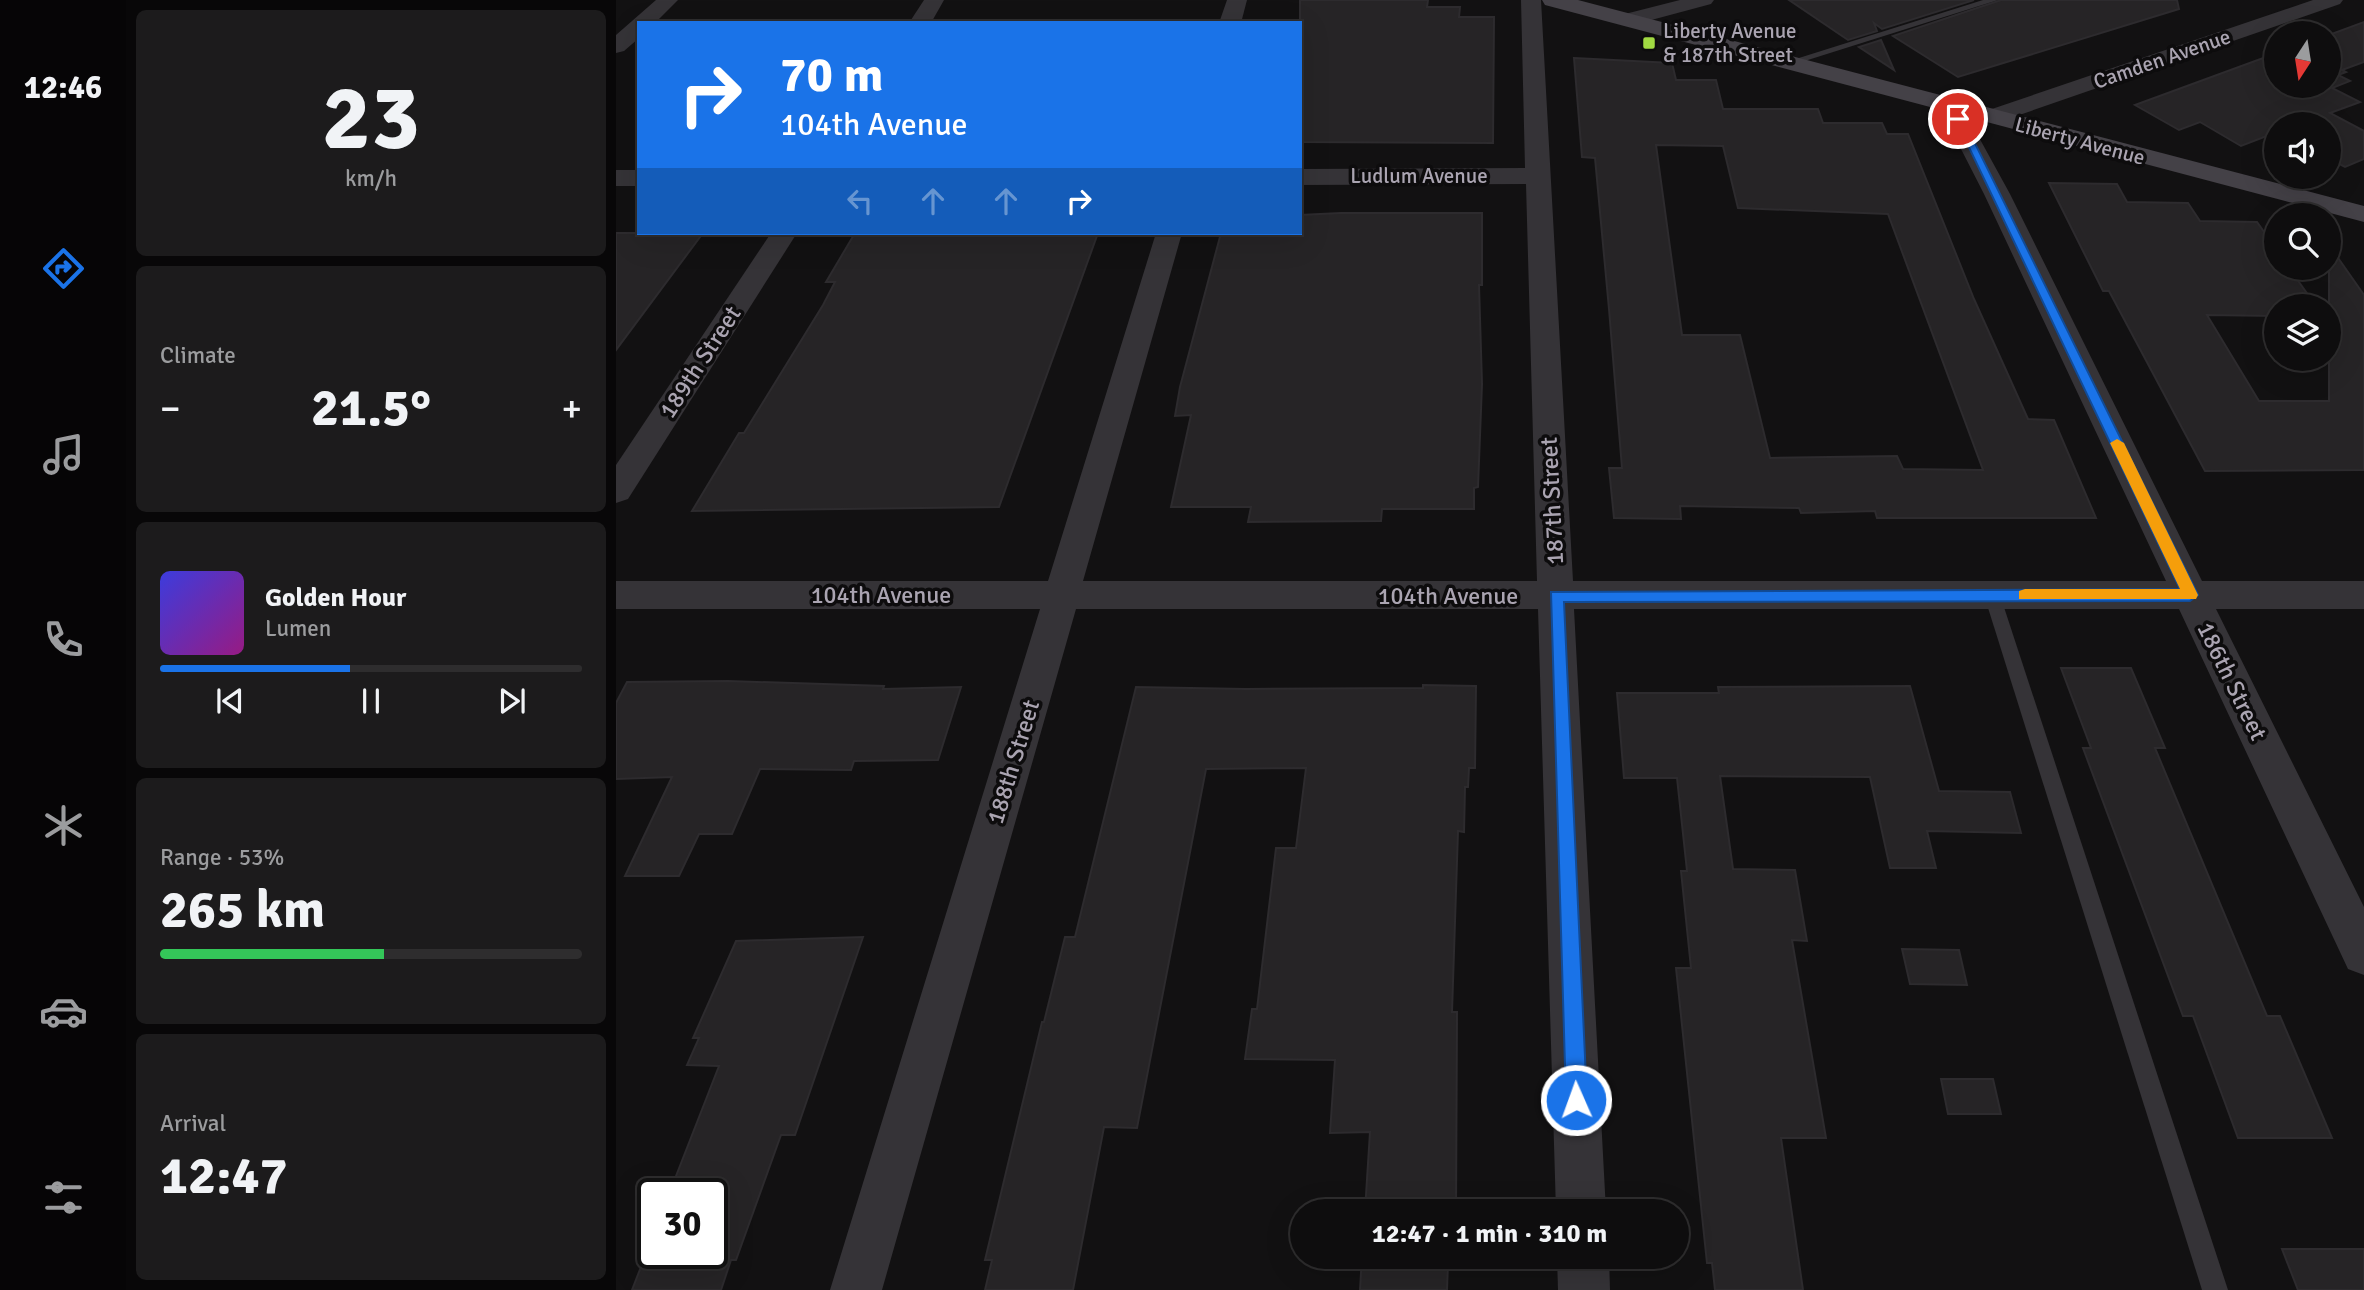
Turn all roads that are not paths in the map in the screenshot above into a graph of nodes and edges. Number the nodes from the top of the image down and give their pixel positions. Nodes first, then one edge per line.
1 (668, 0) edge
2 (934, 0) edge
3 (1237, 0) edge
4 (1531, 0) edge
5 (1553, 0) edge
6 (1704, 0) edge
7 (1993, 0) edge
8 (2333, 0) edge
9 (1629, 20) junction
10 (644, 21) edge
11 (921, 21) edge
12 (1231, 21) edge
13 (637, 27) edge
14 (616, 46) edge
15 (1788, 63) junction
16 (1951, 106) junction
17 (1991, 117) junction
18 (1537, 176) junction
19 (1302, 177) edge
20 (616, 178) edge
21 (637, 178) edge
22 (2364, 214) edge
23 (783, 235) edge
24 (1168, 235) edge
25 (616, 491) edge
26 (616, 595) edge
27 (1063, 595) junction
28 (1992, 595) junction
29 (2190, 595) junction
30 (2364, 595) edge
31 (1556, 596) junction
32 (2364, 954) edge
33 (1581, 1199) edge
34 (1583, 1269) edge
35 (856, 1290) edge
36 (1584, 1290) edge
37 (2215, 1290) edge

1 - 10 street
2 - 11 street
3 - 12 street
4 - 18 street, 187th Street
5 - 9 main road, Liberty Avenue
6 - 9 street
7 - 15 lane
8 - 17 street, Camden Avenue
9 - 15 main road, Liberty Avenue
13 - 14 street
15 - 16 main road, Liberty Avenue
16 - 17 main road, Liberty Avenue
16 - 29 street, 186th Street
17 - 22 main road, Liberty Avenue
18 - 19 street, Ludlum Avenue
18 - 31 street, 187th Street
20 - 21 street
23 - 25 street, 189th Street
24 - 27 street, 188th Street
26 - 27 street, 104th Avenue
27 - 31 street, 104th Avenue
27 - 35 street, 188th Street
28 - 29 street, 104th Avenue
28 - 31 street, 104th Avenue
28 - 37 lane
29 - 30 street, 104th Avenue
29 - 32 street, 186th Street
31 - 33 street, 187th Street
34 - 36 street

